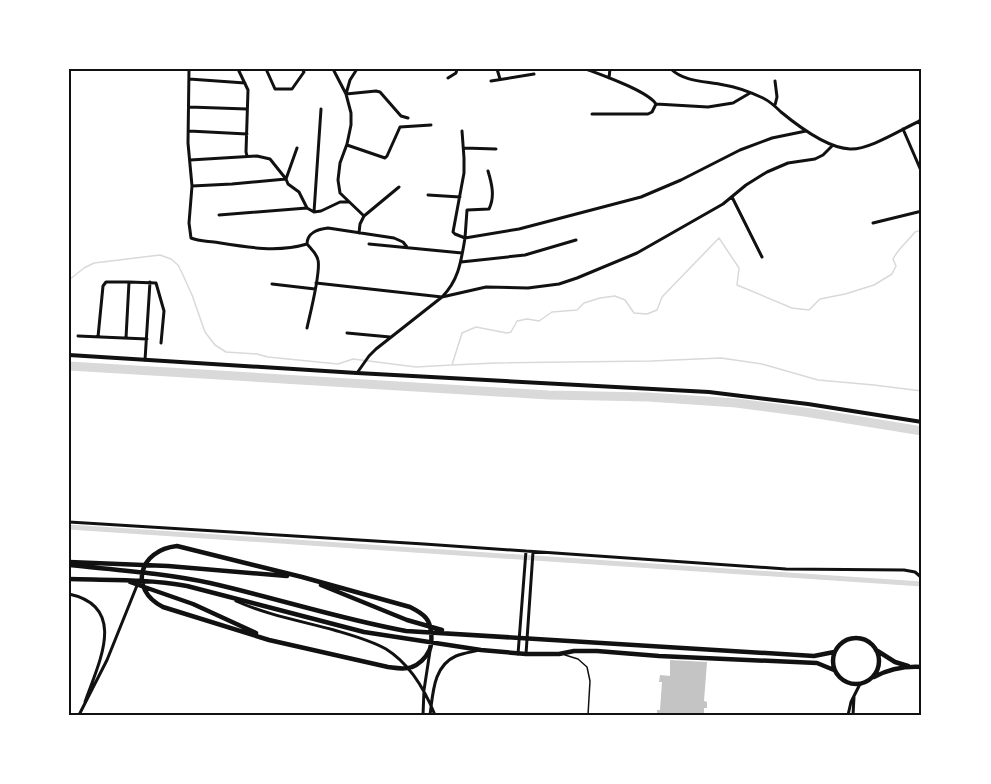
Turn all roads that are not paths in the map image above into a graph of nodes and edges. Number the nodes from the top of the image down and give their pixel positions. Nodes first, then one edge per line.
1 (189, 69) edge
2 (238, 69) edge
3 (266, 69) edge
4 (302, 69) edge
5 (333, 69) edge
6 (357, 69) edge
7 (457, 69) edge
8 (497, 69) edge
9 (586, 69) edge
10 (610, 69) edge
11 (671, 69) edge
12 (534, 74) dead end
13 (448, 78) dead end
14 (609, 78) junction
15 (189, 79) junction
16 (500, 79) junction
17 (491, 81) dead end
18 (775, 81) dead end
19 (244, 83) junction
20 (751, 93) junction
21 (346, 94) junction
22 (656, 104) junction
23 (775, 105) junction
24 (189, 107) junction
25 (247, 109) junction
26 (321, 109) dead end
27 (592, 114) dead end
28 (408, 118) dead end
29 (920, 120) edge
30 (431, 125) dead end
31 (903, 129) junction
32 (922, 129) edge
33 (188, 131) junction
34 (462, 131) dead end
35 (806, 131) junction
36 (247, 134) junction
37 (347, 144) junction
38 (833, 145) junction
39 (297, 148) dead end
40 (464, 148) junction
41 (495, 149) dead end
42 (248, 156) junction
43 (190, 160) junction
44 (488, 171) dead end
45 (922, 173) edge
46 (286, 179) junction
47 (192, 186) junction
48 (399, 187) dead end
49 (428, 195) dead end
50 (460, 197) junction
51 (732, 197) junction
52 (349, 202) junction
53 (307, 208) junction
54 (922, 211) edge
55 (314, 212) junction
56 (219, 215) dead end
57 (364, 216) junction
58 (873, 223) dead end
59 (359, 233) junction
60 (465, 238) junction
61 (576, 240) dead end
62 (307, 244) junction
63 (369, 244) dead end
64 (407, 247) junction
65 (462, 253) junction
66 (762, 257) dead end
67 (461, 262) junction
68 (129, 282) junction
69 (150, 282) junction
70 (316, 283) junction
71 (272, 284) dead end
72 (315, 289) junction
73 (442, 297) junction
74 (308, 328) dead end
75 (347, 333) dead end
76 (78, 336) dead end
77 (98, 337) junction
78 (390, 337) junction
79 (126, 338) junction
80 (147, 339) junction
81 (161, 343) dead end
82 (69, 355) edge
83 (145, 360) junction
84 (357, 373) junction
85 (922, 422) edge
86 (69, 522) edge
87 (526, 551) junction
88 (533, 554) junction
89 (69, 563) edge
90 (123, 567) junction
91 (142, 573) junction
92 (302, 577) junction
93 (922, 578) edge
94 (69, 579) edge
95 (122, 580) junction
96 (69, 594) edge
97 (224, 595) junction
98 (450, 633) junction
99 (269, 639) junction
100 (519, 639) junction
101 (528, 639) junction
102 (430, 650) junction
103 (481, 650) junction
104 (876, 650) junction
105 (834, 652) junction
106 (518, 654) junction
107 (526, 654) junction
108 (559, 654) junction
109 (911, 667) junction
110 (922, 667) edge
111 (834, 670) junction
112 (872, 678) junction
113 (860, 684) junction
114 (855, 695) junction
115 (80, 713) edge
116 (423, 715) edge
117 (432, 715) edge
118 (588, 715) edge
119 (848, 715) edge
120 (853, 715) edge

1 - 15 street
2 - 19 street
3 - 4 street
5 - 21 street
6 - 21 street
7 - 13 street
8 - 16 street
9 - 14 street
10 - 14 street
11 - 20 street
12 - 16 street
14 - 22 street
15 - 19 street
15 - 24 street
16 - 17 street
18 - 23 street
19 - 25 street
20 - 22 street
20 - 23 street
21 - 28 street
21 - 37 street
22 - 27 street
23 - 35 street
24 - 25 street
24 - 33 street
25 - 36 street
26 - 55 street
29 - 31 street
29 - 32 street
30 - 37 street
31 - 38 street
31 - 45 street
33 - 36 street
33 - 43 street
34 - 40 street
35 - 38 street
35 - 60 street
36 - 42 street
37 - 52 street
38 - 51 street
39 - 46 street
40 - 41 street
40 - 50 street
42 - 43 street
42 - 46 street
43 - 47 street
44 - 60 street
46 - 47 street
46 - 53 street
47 - 62 street
48 - 57 street
49 - 50 street
50 - 60 street
51 - 66 street
51 - 73 street
52 - 55 street
52 - 57 street
53 - 55 street
53 - 56 street
54 - 58 street
57 - 59 street
59 - 62 street
59 - 64 street
60 - 65 street
61 - 67 street
62 - 70 street
63 - 64 street
64 - 65 street
65 - 67 street
67 - 73 street
68 - 69 street
68 - 77 street
68 - 79 street
69 - 80 street
69 - 81 street
70 - 72 street
70 - 73 street
71 - 72 street
72 - 74 street
73 - 78 street
75 - 78 street
76 - 77 street
77 - 79 street
78 - 84 street
79 - 80 street
80 - 83 street
82 - 83 main road
83 - 84 main road
84 - 85 main road
86 - 87 street
87 - 88 street
87 - 100 street
88 - 93 street
88 - 101 street
89 - 90 main road
90 - 92 main road
90 - 98 main road
91 - 92 main road
91 - 99 main road
91 - 115 street
92 - 98 main road
92 - 102 main road
94 - 95 main road
95 - 97 main road
95 - 99 main road
96 - 115 street
97 - 103 main road
97 - 117 street
98 - 100 main road
99 - 102 main road
100 - 101 main road
100 - 106 street
101 - 105 main road
101 - 107 street
102 - 116 street
103 - 106 main road
103 - 117 street
104 - 105 main road
104 - 109 main road
104 - 112 main road
105 - 111 main road
106 - 107 main road
107 - 108 main road
108 - 111 main road
108 - 118 lane
109 - 110 main road
109 - 112 main road
111 - 113 main road
112 - 113 main road
113 - 114 street
114 - 119 street
114 - 120 street

